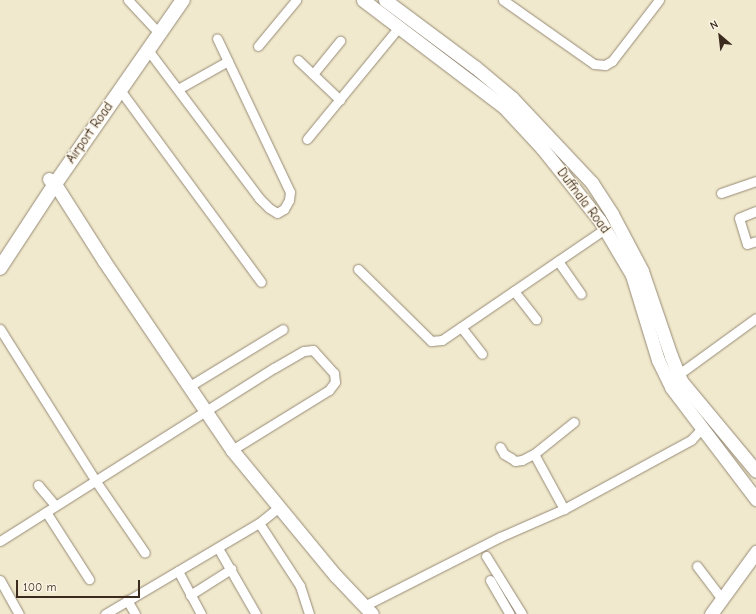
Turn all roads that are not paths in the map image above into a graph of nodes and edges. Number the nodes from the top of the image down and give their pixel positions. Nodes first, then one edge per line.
1 (128, 0) edge
2 (174, 0) edge
3 (183, 0) edge
4 (296, 0) edge
5 (363, 0) edge
6 (385, 0) edge
7 (503, 0) edge
8 (659, 0) edge
9 (399, 27) junction
10 (154, 28) junction
11 (217, 38) dead end
12 (340, 41) dead end
13 (258, 46) dead end
14 (148, 50) junction
15 (298, 60) dead end
16 (228, 61) junction
17 (313, 74) junction
18 (178, 89) junction
19 (120, 90) junction
20 (340, 100) junction
21 (307, 139) dead end
22 (52, 181) junction
23 (756, 181) edge
24 (721, 193) dead end
25 (756, 211) edge
26 (605, 229) junction
27 (756, 240) edge
28 (0, 253) edge
29 (558, 261) junction
30 (0, 268) edge
31 (358, 269) dead end
32 (262, 282) dead end
33 (514, 291) junction
34 (581, 294) dead end
35 (756, 318) edge
36 (536, 319) dead end
37 (461, 327) junction
38 (0, 329) edge
39 (283, 329) dead end
40 (482, 354) dead end
41 (679, 374) junction
42 (188, 387) junction
43 (206, 412) junction
44 (574, 422) dead end
45 (702, 428) junction
46 (500, 447) dead end
47 (232, 450) junction
48 (534, 454) junction
49 (756, 471) edge
50 (95, 480) junction
51 (38, 485) dead end
52 (756, 499) edge
53 (55, 506) junction
54 (279, 507) junction
55 (564, 509) junction
56 (46, 512) junction
57 (259, 522) junction
58 (0, 541) edge
59 (218, 548) junction
60 (756, 552) edge
61 (145, 553) dead end
62 (486, 556) dead end
63 (697, 566) dead end
64 (230, 569) junction
65 (178, 571) junction
66 (0, 580) edge
67 (89, 580) dead end
68 (490, 580) dead end
69 (190, 594) junction
70 (722, 599) junction
71 (127, 600) junction
72 (368, 610) edge
73 (19, 614) edge
74 (105, 614) edge
75 (135, 614) edge
76 (201, 614) edge
77 (256, 614) edge
78 (309, 614) edge
79 (510, 614) edge
80 (522, 614) edge
81 (711, 614) edge

1 - 10 street
2 - 10 main road, Airport Road
3 - 14 main road, Airport Road
4 - 13 street
5 - 9 main road, Duffnala Road
6 - 41 main road
7 - 8 street
9 - 20 street
9 - 26 main road, Duffnala Road
10 - 22 main road, Airport Road
11 - 16 street
12 - 17 street
14 - 18 street
14 - 19 main road, Airport Road
15 - 17 street
16 - 18 street
16 - 18 street
17 - 20 street
19 - 22 main road, Airport Road
19 - 32 street
20 - 21 street
22 - 28 main road, Airport Road
22 - 30 main road, Airport Road
22 - 42 main road
23 - 24 street
25 - 27 street
26 - 29 street
26 - 45 main road, Duffnala Road
29 - 33 street
29 - 34 street
31 - 37 street
33 - 36 street
33 - 37 street
35 - 41 street
37 - 40 street
38 - 50 street
39 - 42 street
41 - 49 main road
42 - 43 main road
43 - 47 main road
43 - 47 street
43 - 50 street
44 - 48 street
45 - 52 main road, Duffnala Road
45 - 55 street
46 - 48 street
47 - 54 main road
48 - 55 street
50 - 53 street
50 - 61 street
51 - 53 street
53 - 56 street
54 - 57 street
54 - 72 main road
55 - 72 street
56 - 58 street
56 - 67 street
57 - 59 street
57 - 78 street
59 - 64 street
59 - 65 street
60 - 70 main road
62 - 80 street
63 - 70 street
64 - 69 street
64 - 77 street
65 - 69 street
65 - 71 street
66 - 73 street
68 - 79 street
69 - 76 street
70 - 81 main road
71 - 74 street
71 - 75 street

